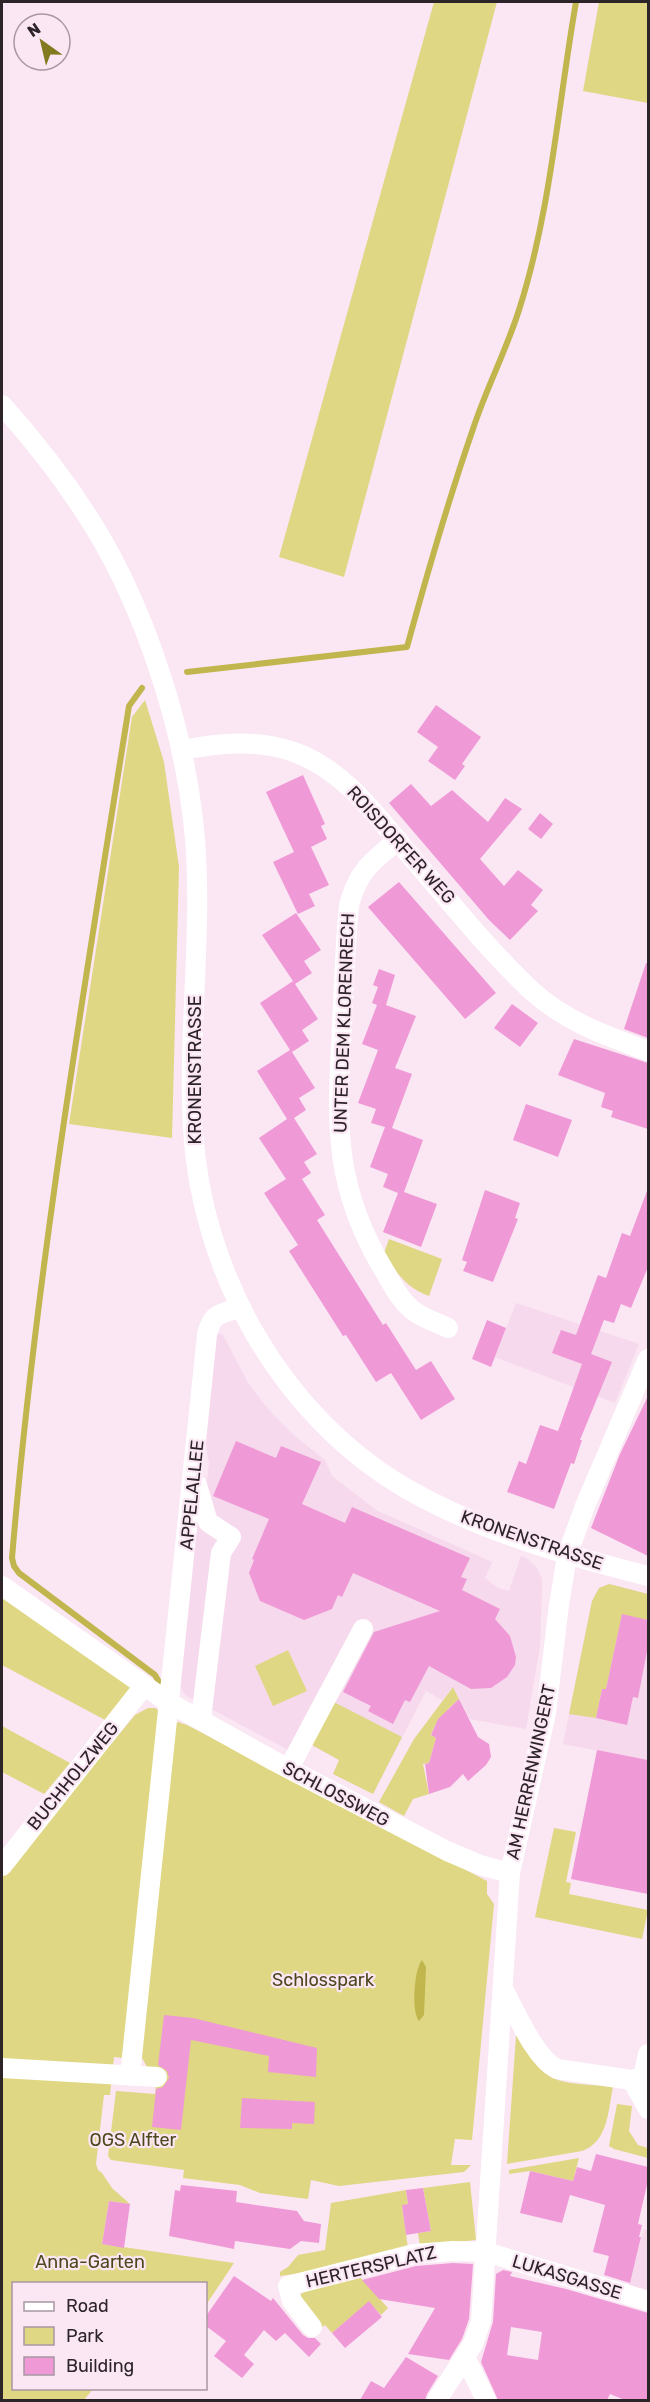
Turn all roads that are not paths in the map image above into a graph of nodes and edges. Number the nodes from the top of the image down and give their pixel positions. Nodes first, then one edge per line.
1 (2, 405) edge
2 (182, 750) junction
3 (398, 840) junction
4 (648, 1051) edge
5 (240, 1307) junction
6 (448, 1328) dead end
7 (648, 1359) edge
8 (194, 1477) junction
9 (567, 1556) junction
10 (648, 1576) edge
11 (2, 1586) edge
12 (363, 1629) dead end
13 (144, 1686) junction
14 (168, 1702) junction
15 (201, 1719) junction
16 (289, 1768) junction
17 (2, 1866) edge
18 (510, 1873) junction
19 (503, 1989) junction
20 (648, 2054) edge
21 (2, 2068) edge
22 (129, 2076) junction
23 (157, 2077) dead end
24 (641, 2077) edge
25 (648, 2109) edge
26 (486, 2252) junction
27 (648, 2301) edge
28 (312, 2327) dead end
29 (465, 2357) junction
30 (437, 2400) edge
31 (486, 2400) edge

1 - 2 street
2 - 3 street, ROISDORFER WEG
2 - 5 street, KRONENSTRASSE
3 - 4 street, ROISDORFER WEG
3 - 6 street, UNTER DEM KLORENRECH
5 - 8 street, APPELALLEE
5 - 9 street, KRONENSTRASSE
7 - 9 street, AM HERRENWINGERT
8 - 14 street, APPELALLEE
8 - 15 street
9 - 10 street, KRONENSTRASSE
9 - 18 street, AM HERRENWINGERT
11 - 13 street, SCHLOSSWEG
12 - 16 street
13 - 14 street, SCHLOSSWEG
13 - 17 street, BUCHHOLZWEG
14 - 15 street, SCHLOSSWEG
14 - 22 street
15 - 16 street, SCHLOSSWEG
16 - 18 street, SCHLOSSWEG
18 - 19 street, AM HERRENWINGERT
19 - 24 street
19 - 26 street, AM HERRENWINGERT
20 - 24 street
21 - 22 street
22 - 23 street
24 - 25 street
26 - 27 street, LUKASGASSE
26 - 28 street, HERTERSPLATZ
26 - 29 street
29 - 30 street
29 - 31 street

